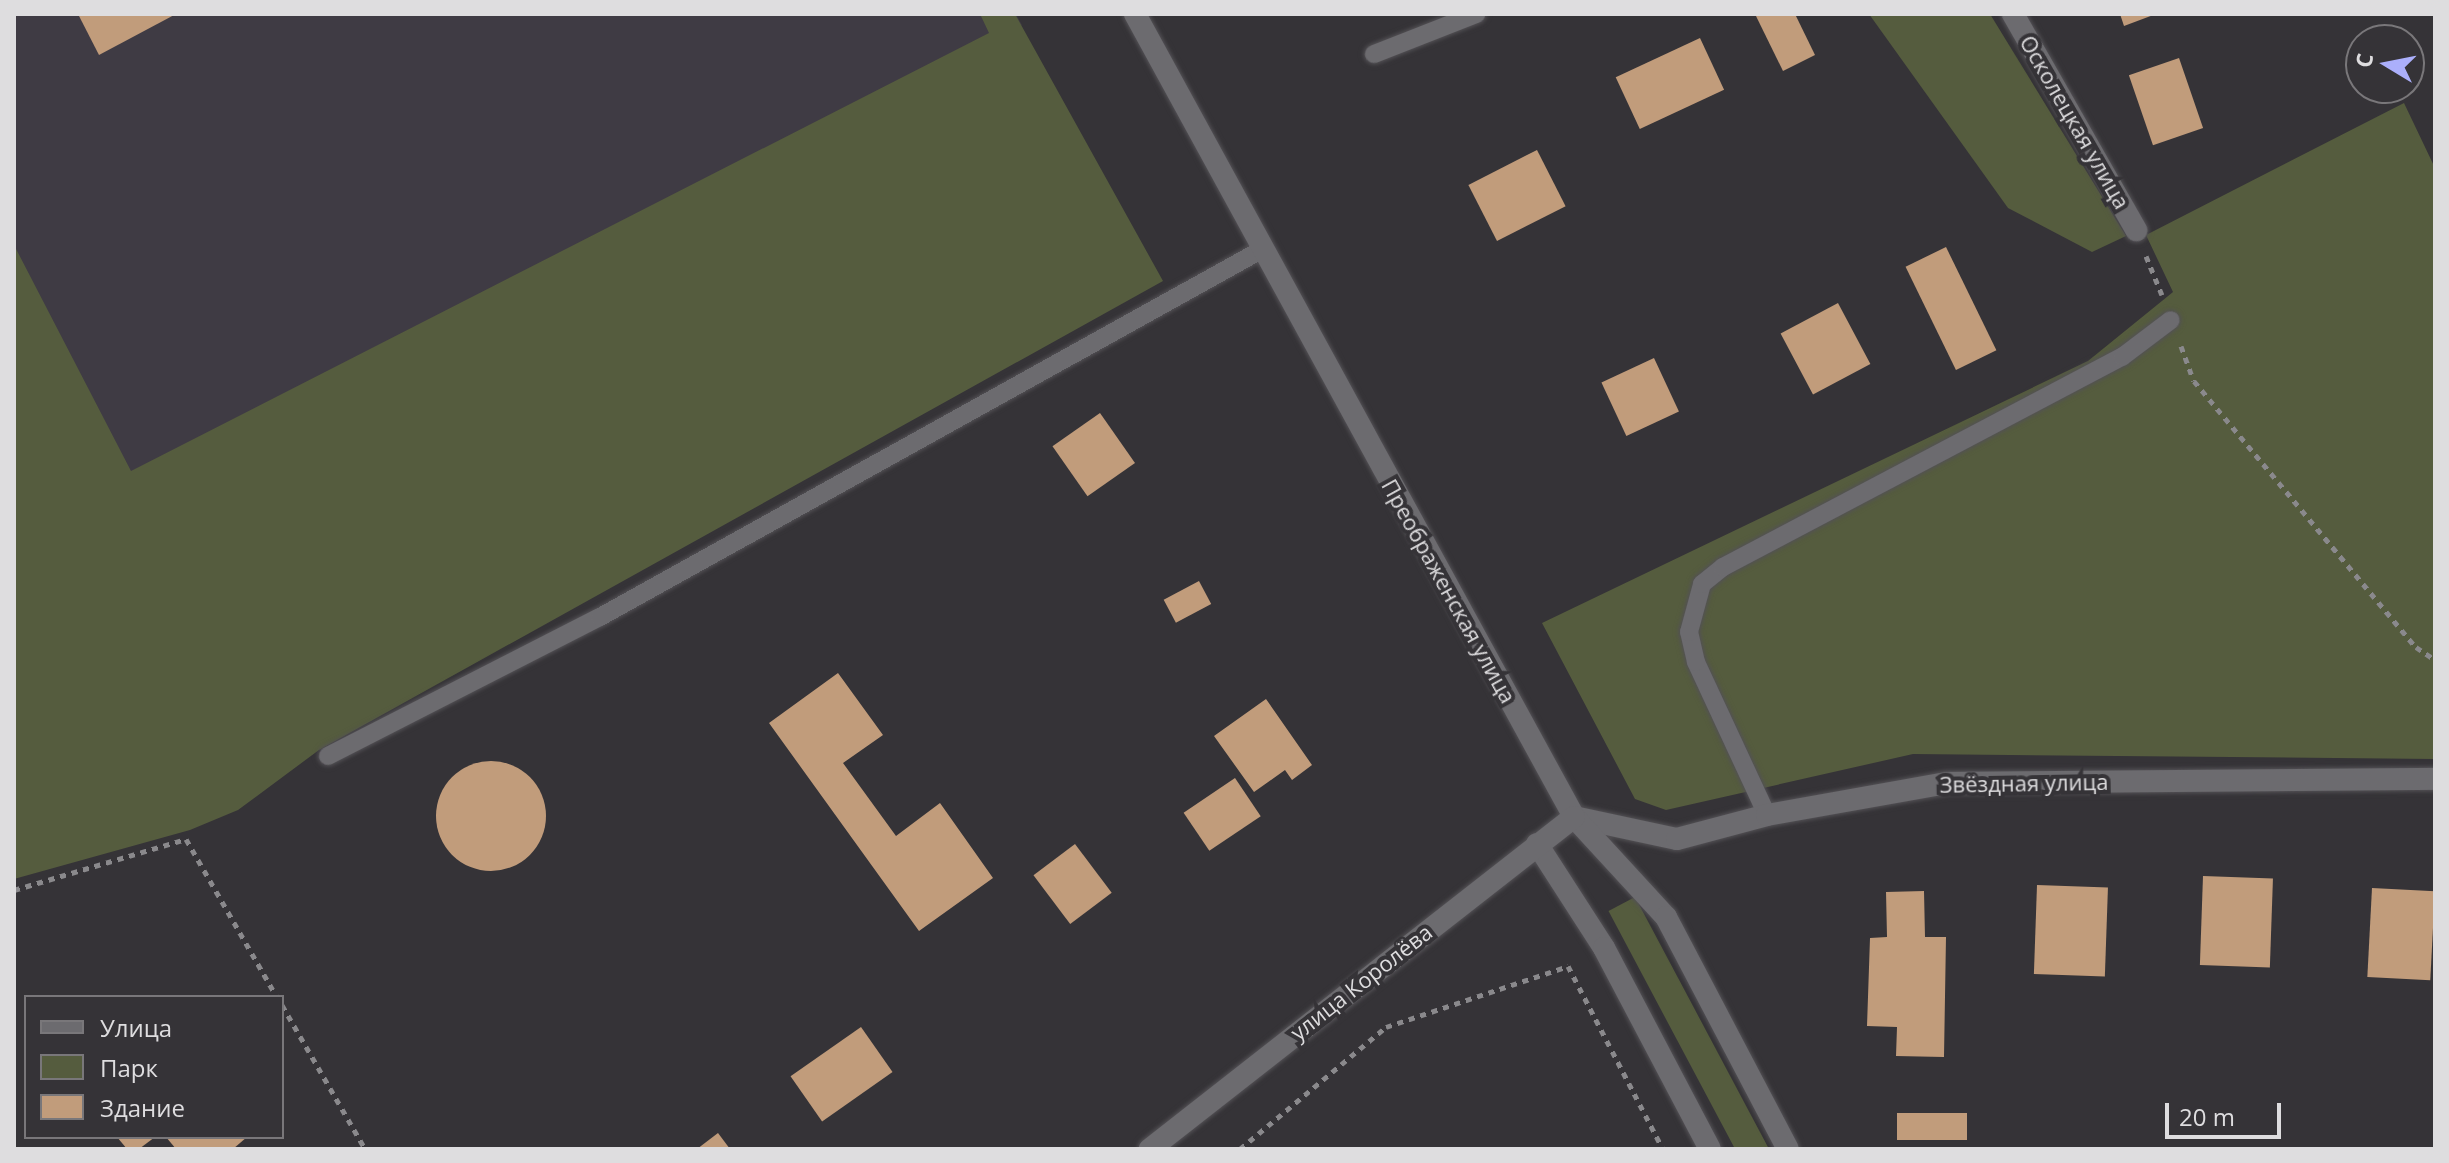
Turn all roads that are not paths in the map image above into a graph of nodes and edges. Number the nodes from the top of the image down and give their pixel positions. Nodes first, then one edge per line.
1 (1135, 14) edge
2 (1476, 14) edge
3 (2013, 14) edge
4 (1374, 54) dead end
5 (2136, 230) road end
6 (1261, 250) junction
7 (2171, 320) road end
8 (328, 756) dead end
9 (2435, 779) edge
10 (1767, 815) junction
11 (1574, 817) junction
12 (1537, 844) junction
13 (1150, 1149) edge
14 (1710, 1149) edge
15 (1788, 1149) edge

1 - 6 street, Преображенская улица
2 - 4 lane
3 - 5 street, Осколецкая улица
6 - 8 lane
6 - 11 street, Преображенская улица
7 - 10 lane
9 - 10 street, Звёздная улица
10 - 11 street, Звёздная улица
11 - 12 street, улица Королёва
11 - 15 street, Преображенская улица
12 - 13 street, улица Королёва
12 - 14 street

